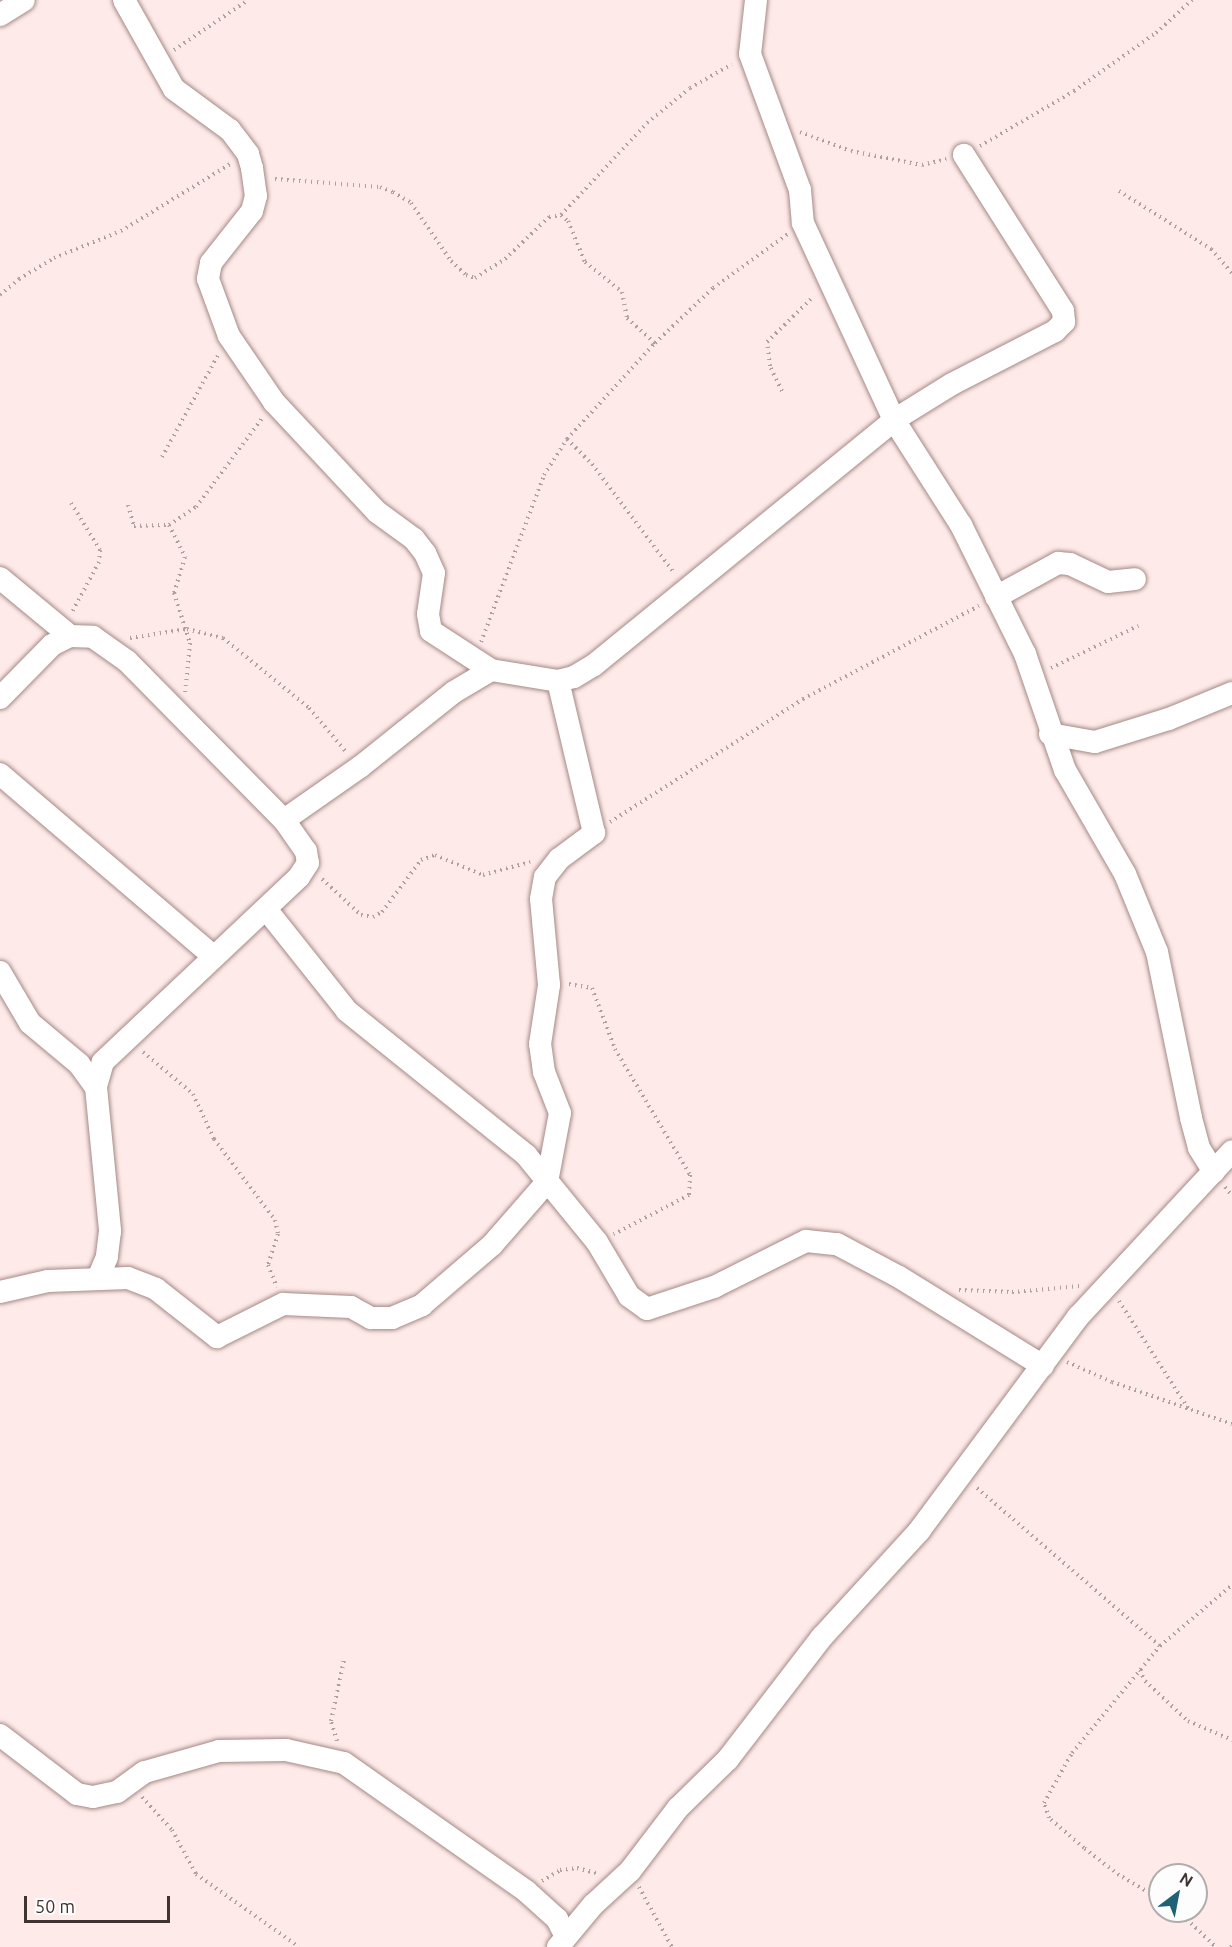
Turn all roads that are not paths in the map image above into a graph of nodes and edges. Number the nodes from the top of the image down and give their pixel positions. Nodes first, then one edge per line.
1 (24, 0) edge
2 (124, 0) edge
3 (756, 0) edge
4 (0, 15) edge
5 (964, 155) road end
6 (894, 420) junction
7 (0, 578) edge
8 (1135, 579) dead end
9 (996, 597) junction
10 (66, 632) junction
11 (482, 666) junction
12 (558, 681) junction
13 (1232, 693) edge
14 (0, 698) edge
15 (1050, 734) junction
16 (0, 774) edge
17 (284, 820) junction
18 (266, 909) junction
19 (213, 956) junction
20 (0, 972) edge
21 (96, 1087) junction
22 (1232, 1152) edge
23 (1214, 1172) junction
24 (547, 1182) junction
25 (99, 1276) junction
26 (0, 1293) edge
27 (1047, 1360) junction
28 (0, 1735) edge
29 (562, 1941) edge

1 - 4 street
2 - 11 street
3 - 6 street
5 - 6 street
6 - 9 street
6 - 12 street
7 - 10 street
8 - 9 street
9 - 15 street
10 - 14 street
10 - 17 street
11 - 12 street
11 - 17 street
12 - 24 street
13 - 15 street
15 - 23 street
16 - 19 street
17 - 18 street
18 - 19 street
18 - 24 street
19 - 21 street
20 - 21 street
21 - 25 street
22 - 23 street
23 - 27 street
24 - 25 street
24 - 27 street
25 - 26 street
27 - 29 street
28 - 29 street

